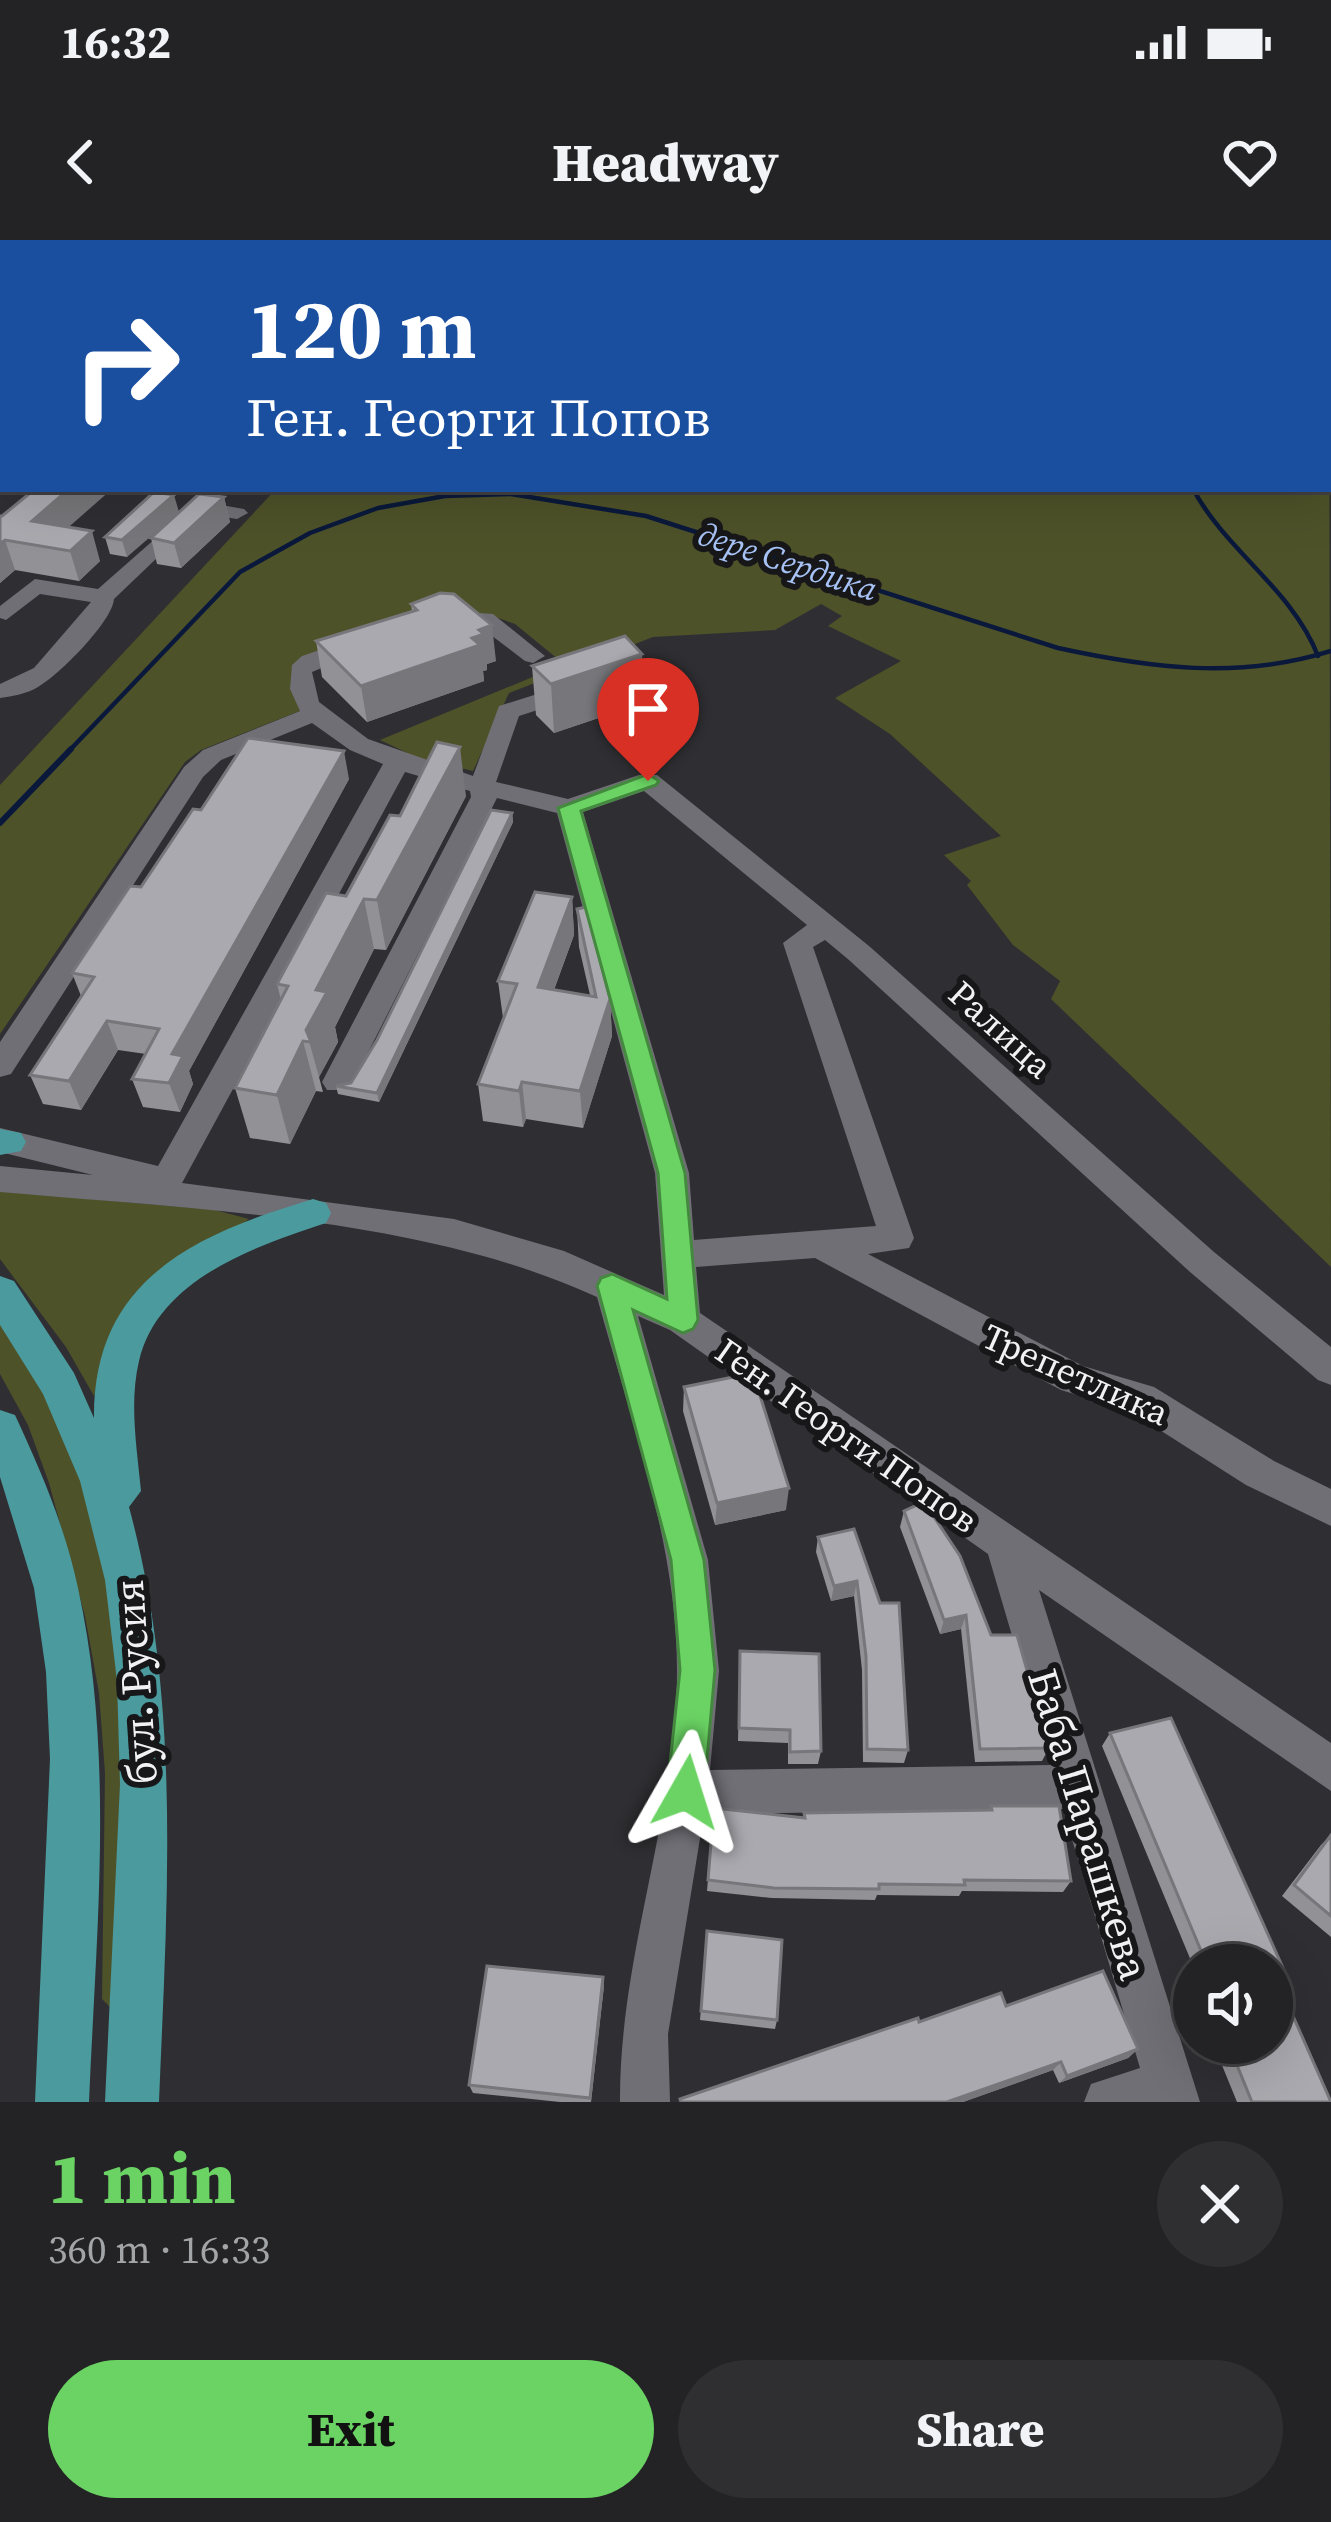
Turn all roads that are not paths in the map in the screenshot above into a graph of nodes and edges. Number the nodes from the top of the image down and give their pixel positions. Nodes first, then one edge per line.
1 (225, 504) edge
2 (103, 597) junction
3 (6, 613) dead end
4 (533, 656) dead end
5 (612, 678) edge
6 (0, 691) edge
7 (316, 713) junction
8 (397, 762) junction
9 (483, 783) junction
10 (569, 808) junction
11 (827, 927) junction
12 (0, 1066) edge
13 (338, 1082) edge
14 (3, 1141) edge
15 (0, 1179) edge
16 (167, 1180) junction
17 (313, 1213) junction
18 (819, 1244) junction
19 (678, 1255) junction
20 (612, 1286) junction
21 (0, 1292) edge
22 (683, 1320) junction
23 (1331, 1369) edge
24 (4, 1443) edge
25 (1331, 1508) edge
26 (1006, 1545) junction
27 (127, 1560) junction
28 (1331, 1769) edge
29 (1078, 1787) junction
30 (686, 1792) junction
31 (1171, 2094) edge
32 (62, 2102) edge
33 (132, 2102) edge
34 (645, 2102) edge
35 (1109, 2102) edge

1 - 2 street
2 - 3 street
2 - 6 street
4 - 7 street
5 - 9 street
7 - 8 street
7 - 12 street
8 - 9 street
8 - 16 street
9 - 10 street
9 - 13 street
10 - 11 street, Ралица
10 - 19 street
11 - 18 street
11 - 23 street, Ралица
14 - 16 street
15 - 17 street
16 - 17 street
17 - 20 street, Ген. Георги Попов
17 - 27 main road
18 - 19 street
18 - 25 street, Трепетлика
19 - 22 street
20 - 22 street, Ген. Георги Попов
20 - 30 street
21 - 27 main road, бул. Русия
22 - 26 street, Ген. Георги Попов
24 - 32 main road, бул. Русия
26 - 28 street, Ген. Георги Попов
26 - 29 street, Баба Парашкева
27 - 33 main road, бул. Русия
29 - 30 street
29 - 31 street, Баба Парашкева
30 - 34 street
31 - 35 street

